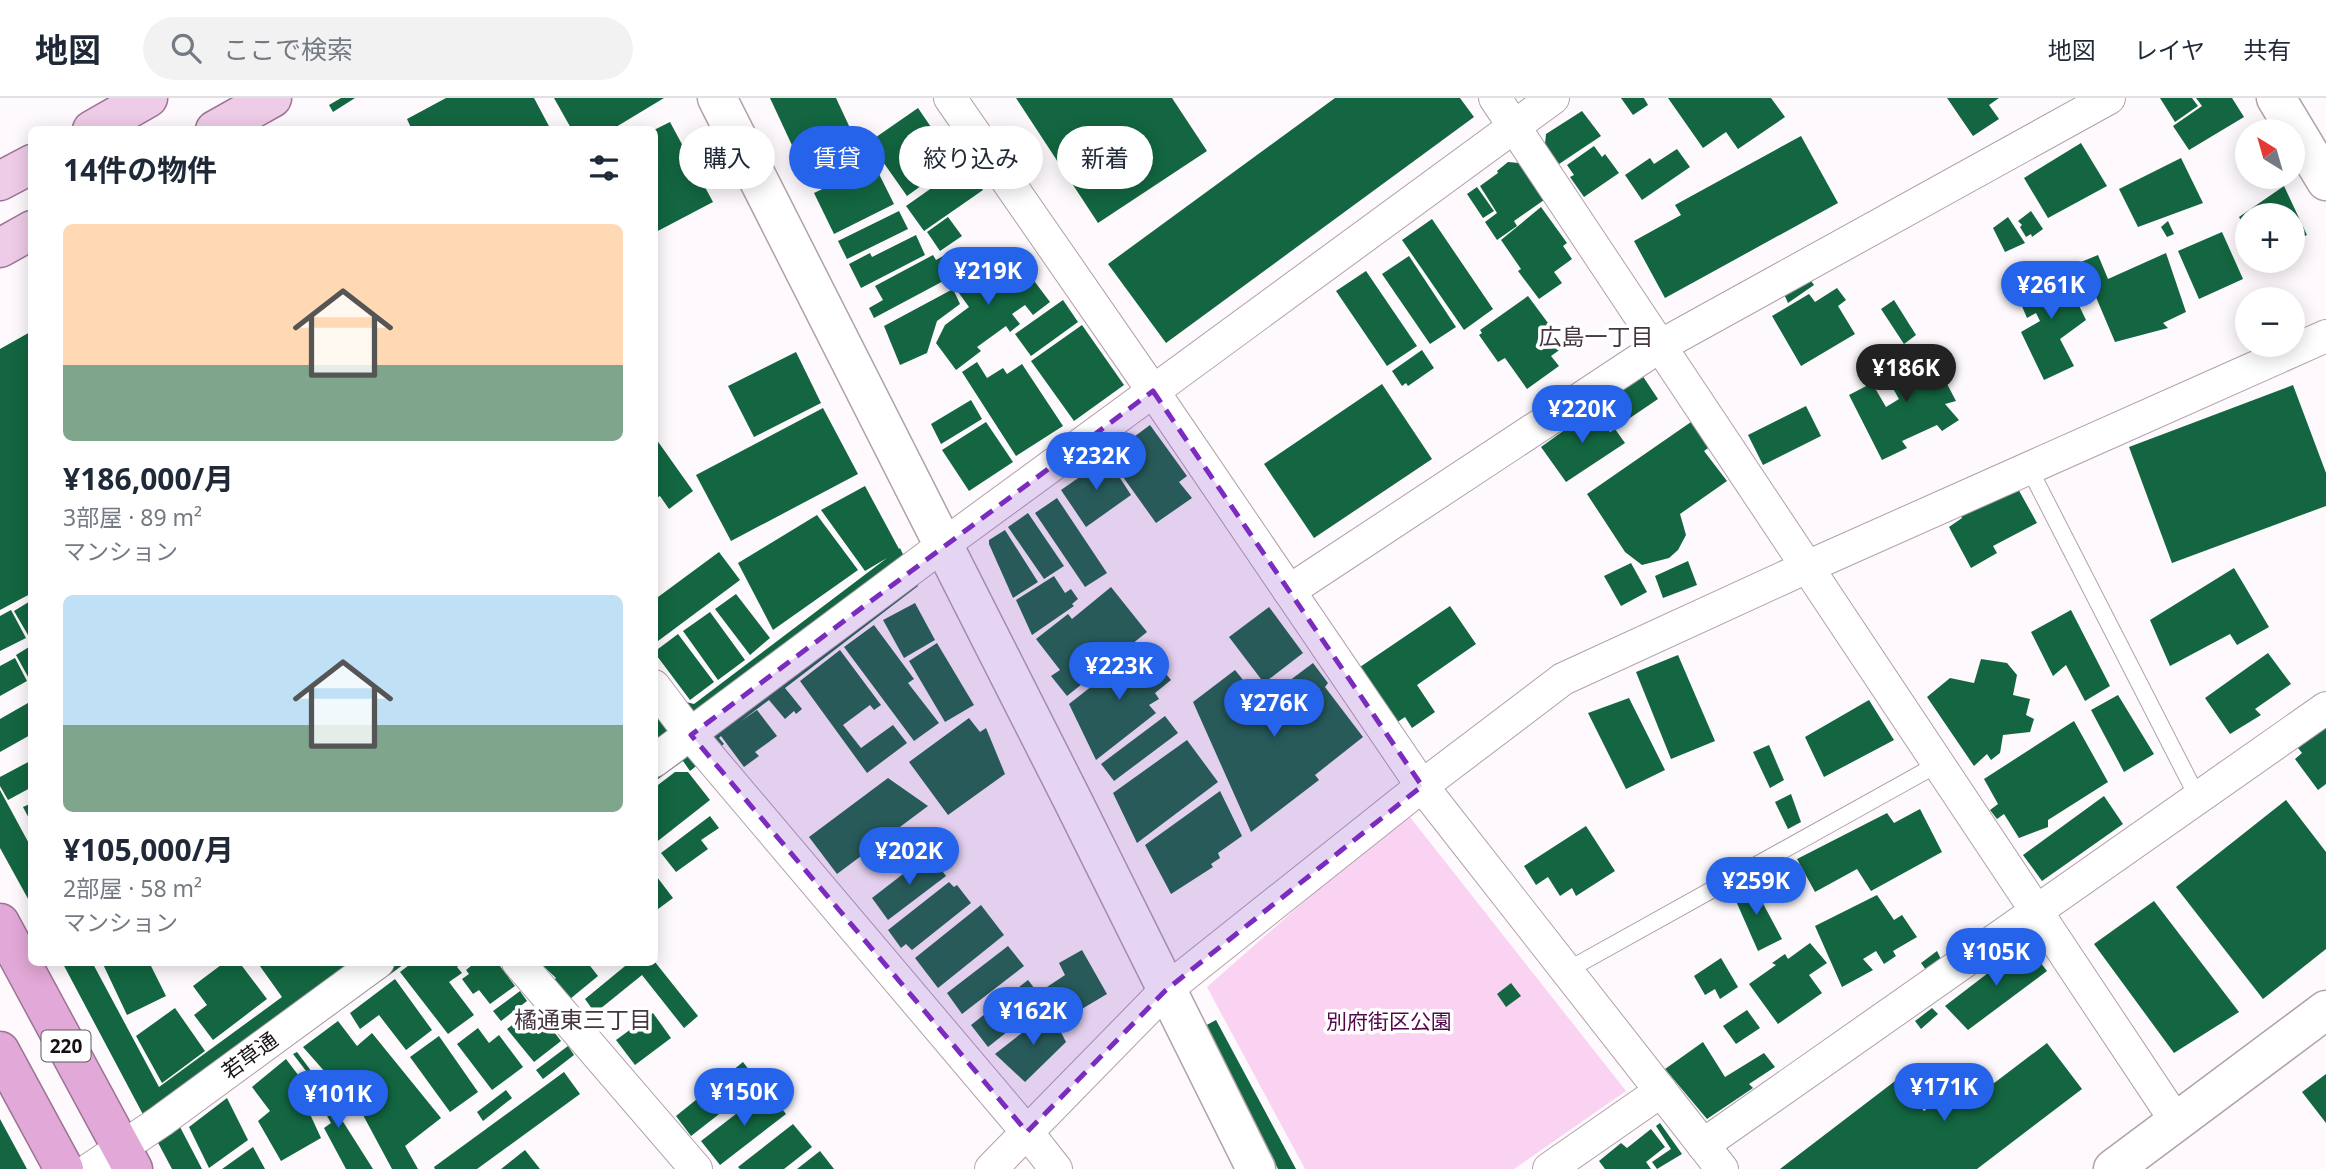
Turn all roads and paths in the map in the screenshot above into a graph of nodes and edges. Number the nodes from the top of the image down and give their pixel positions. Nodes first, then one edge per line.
1 (148, 98) edge
2 (717, 98) edge
3 (950, 98) edge
4 (1495, 98) edge
5 (1553, 98) edge
6 (2109, 98) edge
7 (2276, 98) edge
8 (99, 126) edge
9 (1514, 127) junction
10 (28, 166) edge
11 (0, 181) edge
12 (2326, 181) edge
13 (28, 232) edge
14 (0, 248) edge
15 (2326, 336) edge
16 (1660, 346) junction
17 (1153, 391) junction
18 (2029, 468) junction
19 (942, 545) junction
20 (1807, 566) junction
21 (1289, 591) junction
22 (658, 691) edge
23 (2326, 708) edge
24 (691, 734) junction
25 (658, 758) edge
26 (1938, 764) junction
27 (1422, 786) junction
28 (2198, 797) junction
29 (2036, 911) junction
30 (0, 923) edge
31 (373, 966) edge
32 (521, 966) edge
33 (1566, 971) junction
34 (1166, 990) junction
35 (2326, 1010) edge
36 (0, 1051) edge
37 (1661, 1091) junction
38 (2176, 1121) junction
39 (1027, 1132) junction
40 (1712, 1157) edge
41 (127, 1159) edge
42 (64, 1169) edge
43 (90, 1169) edge
44 (696, 1169) edge
45 (991, 1169) edge
46 (1056, 1169) edge
47 (1256, 1169) edge
48 (1549, 1169) edge
49 (2113, 1169) edge

1 - 8 main road
2 - 19 street
3 - 17 street
4 - 9 street
5 - 9 street
6 - 16 street
7 - 12 street
9 - 16 street
9 - 17 street
10 - 11 main road
13 - 14 main road
15 - 18 street
16 - 20 street
16 - 21 street
17 - 19 street
17 - 21 street
18 - 20 street
18 - 28 lane
19 - 24 street
19 - 34 street
20 - 26 street
20 - 27 street
21 - 27 street
22 - 24 street
23 - 28 street
24 - 25 street
24 - 39 street
26 - 29 street
26 - 33 lane
27 - 33 street
27 - 34 street
28 - 29 street
29 - 38 street
29 - 40 street
30 - 41 highway, 220
31 - 41 street, 若草通
32 - 44 street
33 - 37 street
34 - 39 street
34 - 47 street
35 - 38 street
36 - 42 highway, 220
37 - 40 street
37 - 48 street
38 - 49 street
39 - 45 street
39 - 46 street
41 - 43 street, 若草通

